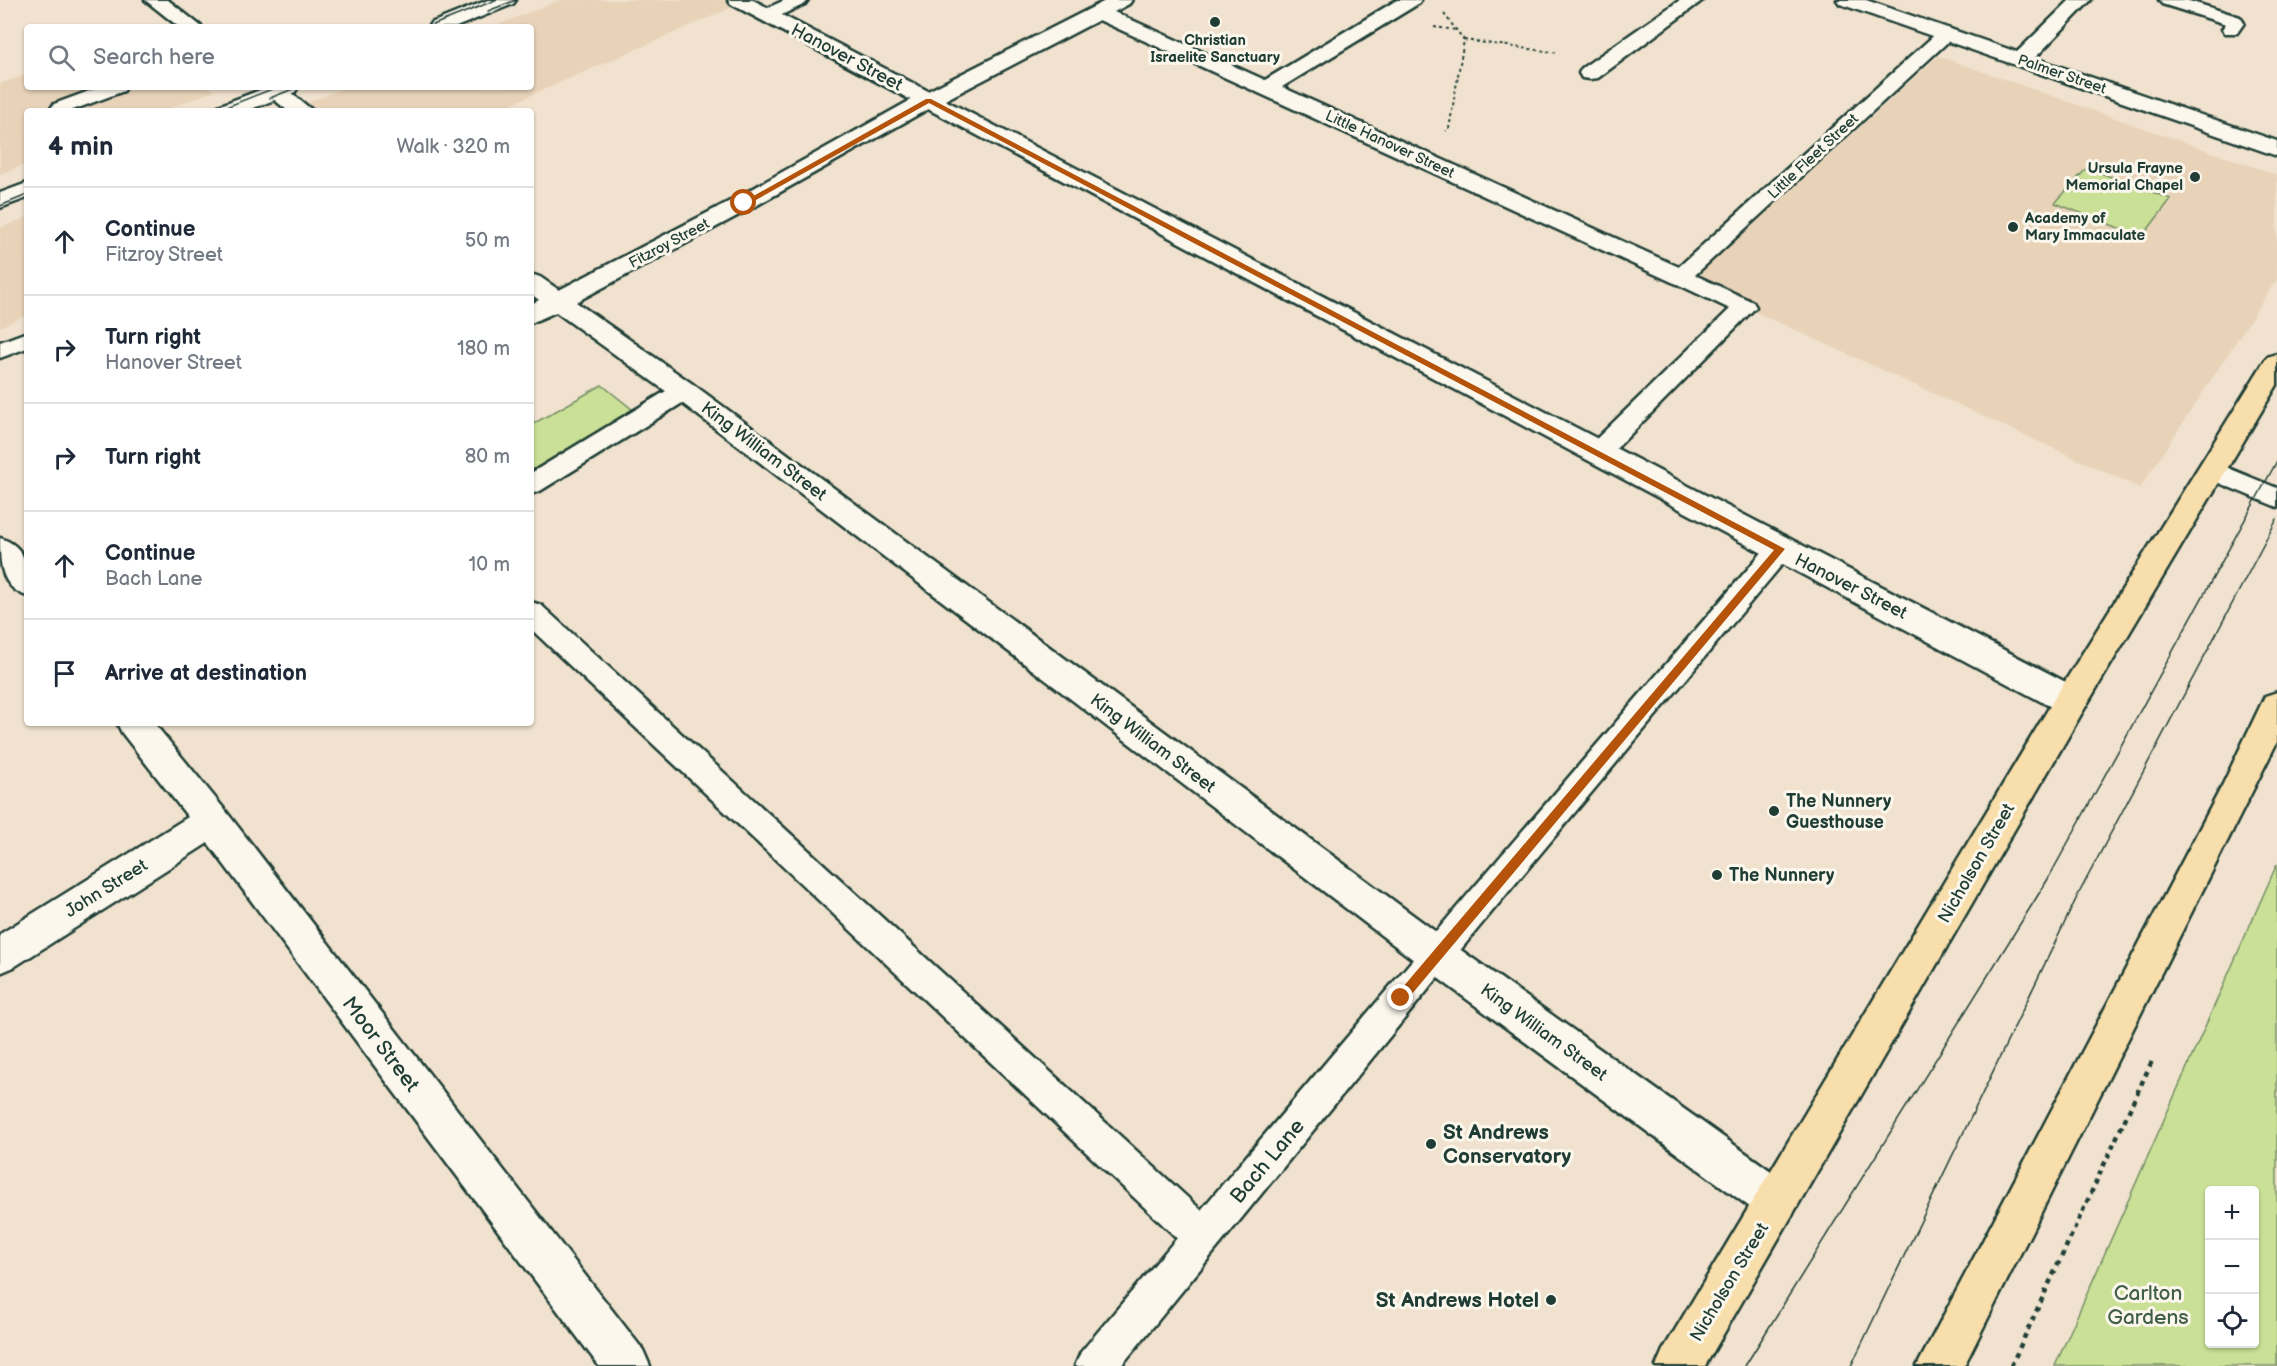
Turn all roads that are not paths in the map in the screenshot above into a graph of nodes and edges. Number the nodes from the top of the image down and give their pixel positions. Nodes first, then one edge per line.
1 (155, 0) edge
2 (506, 0) edge
3 (738, 0) edge
4 (799, 0) edge
5 (1122, 0) edge
6 (1411, 0) edge
7 (1693, 0) edge
8 (1847, 0) edge
9 (2081, 0) edge
10 (2168, 0) edge
11 (1098, 12) junction
12 (767, 15) junction
13 (188, 24) edge
14 (446, 24) edge
15 (2231, 29) dead end
16 (1946, 34) junction
17 (2021, 60) junction
18 (1590, 73) dead end
19 (1266, 88) junction
20 (109, 90) edge
21 (273, 90) edge
22 (280, 90) edge
23 (929, 100) junction
24 (62, 108) dead end
25 (233, 108) edge
26 (299, 108) edge
27 (2277, 149) edge
28 (24, 191) edge
29 (0, 201) edge
30 (1681, 277) junction
31 (534, 288) edge
32 (544, 308) edge
33 (24, 340) edge
34 (0, 351) edge
35 (2277, 363) edge
36 (684, 391) junction
37 (1598, 452) junction
38 (2211, 470) junction
39 (534, 483) edge
40 (2277, 498) edge
41 (1780, 549) junction
42 (534, 615) edge
43 (2072, 701) junction
44 (2277, 706) edge
45 (139, 726) edge
46 (212, 821) junction
47 (0, 955) edge
48 (1437, 955) junction
49 (1777, 1201) junction
50 (1203, 1237) junction
51 (627, 1366) edge
52 (1095, 1366) edge
53 (1679, 1366) edge
54 (1940, 1366) edge

1 - 13 street
2 - 14 street
3 - 12 street, Hanover Street
4 - 12 lane
5 - 11 street, Fitzroy Street
6 - 19 street
7 - 18 street
8 - 16 street, Palmer Street
9 - 17 street
10 - 15 lane
11 - 19 street, Little Hanover Street
11 - 23 street, Fitzroy Street
12 - 23 street, Hanover Street
16 - 17 street, Palmer Street
16 - 30 lane, Little Fleet Street
17 - 27 street, Palmer Street
19 - 30 street, Little Hanover Street
20 - 24 lane
21 - 25 street
22 - 26 street
23 - 32 street, Fitzroy Street
23 - 37 street, Hanover Street
28 - 29 street
30 - 37 lane
31 - 32 street, King William Street
32 - 36 street, King William Street
33 - 34 lane
35 - 38 main road, Nicholson Street
36 - 39 lane
36 - 48 street, King William Street
37 - 41 street, Hanover Street
38 - 40 lane
38 - 43 main road, Nicholson Street
41 - 43 street, Hanover Street
41 - 48 lane, Bach Lane
42 - 50 lane
43 - 49 main road, Nicholson Street
44 - 54 main road
45 - 46 street, Moor Street
46 - 47 street, John Street
46 - 51 street, Moor Street
48 - 49 street, King William Street
48 - 50 lane, Bach Lane
49 - 53 main road, Nicholson Street
50 - 52 lane, Bach Lane

